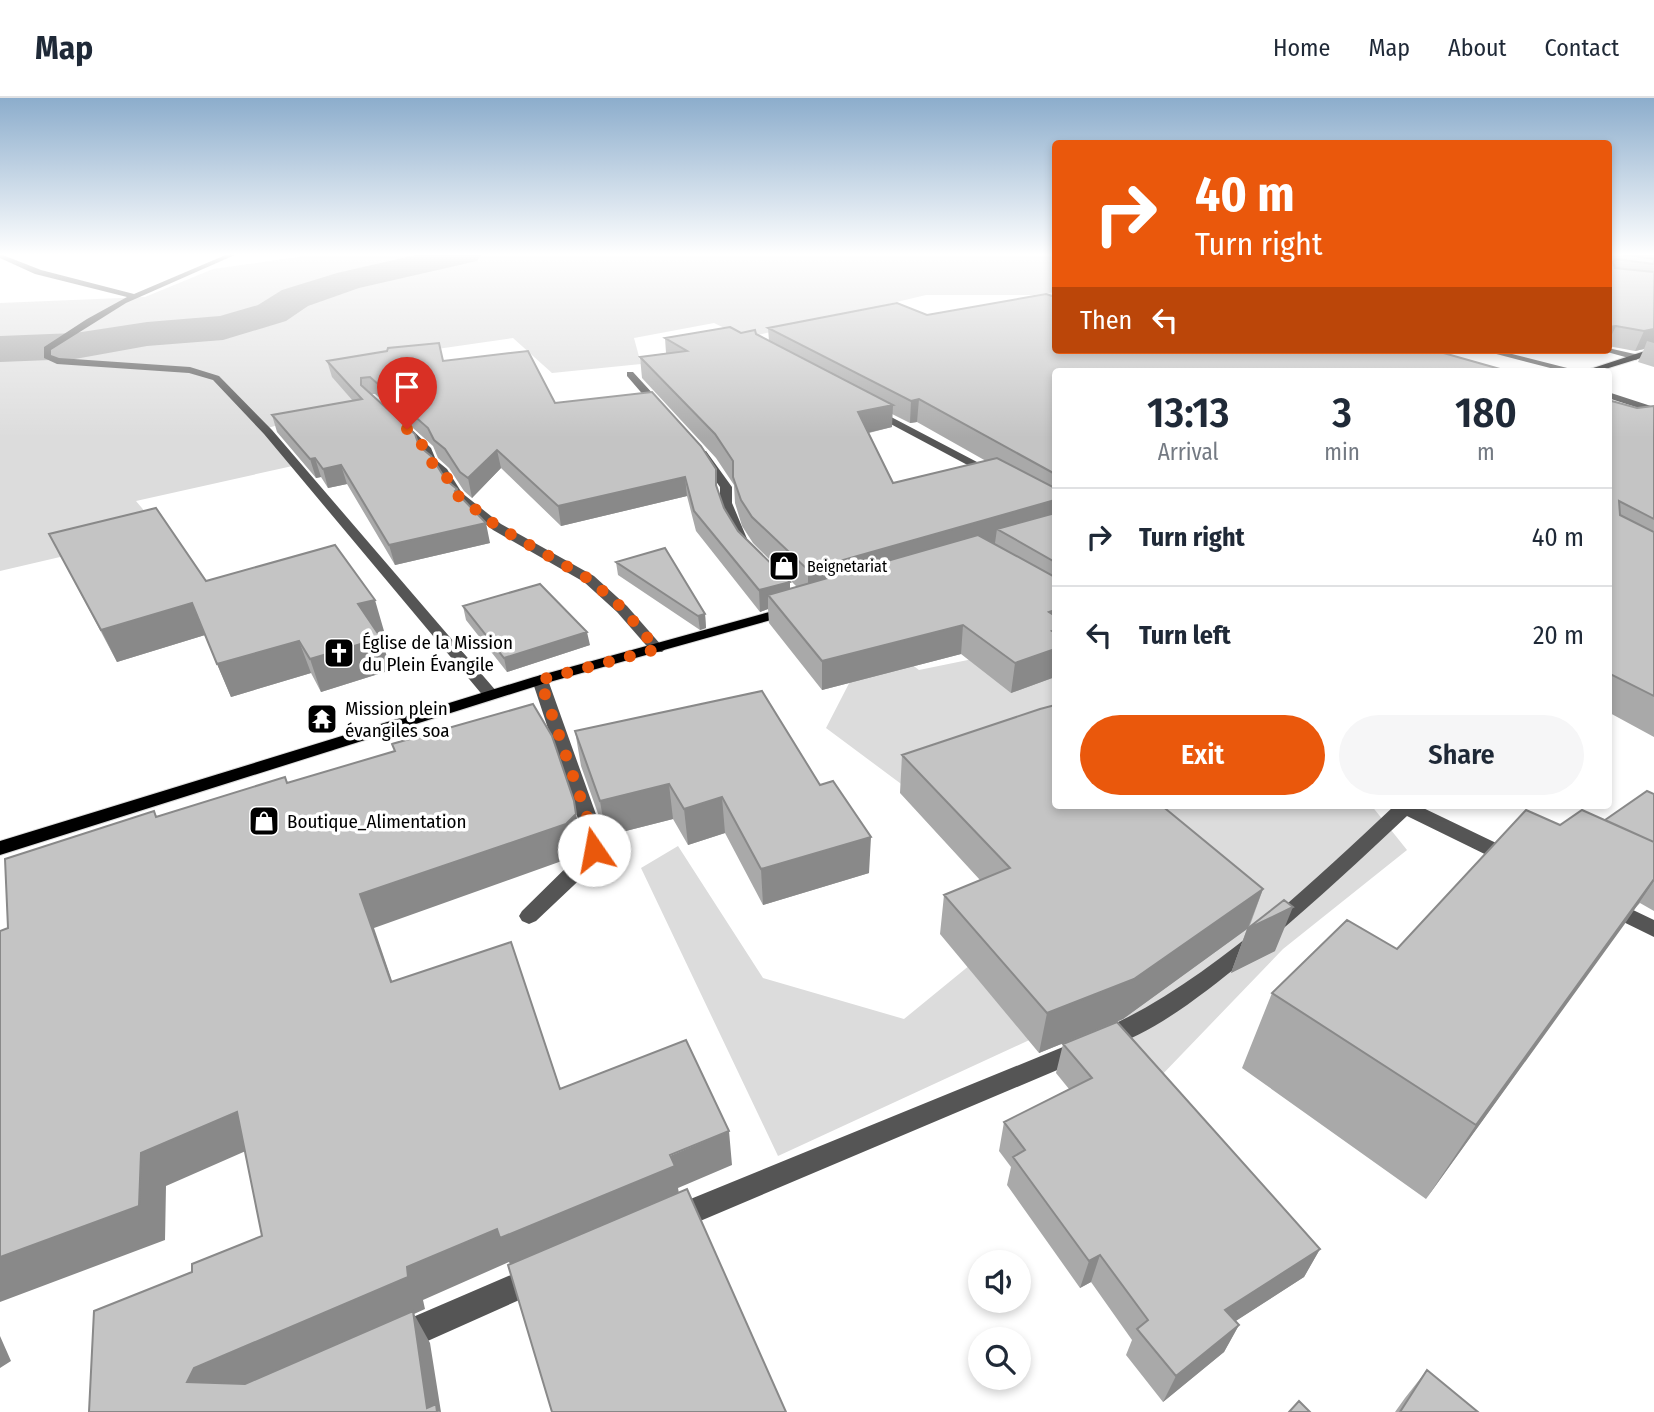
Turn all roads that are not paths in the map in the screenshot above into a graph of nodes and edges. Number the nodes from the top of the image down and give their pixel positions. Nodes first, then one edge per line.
1 (100, 315) edge
2 (1654, 351) edge
3 (1612, 352) edge
4 (1502, 354) edge
5 (1636, 357) junction
6 (1561, 368) edge
7 (1599, 368) edge
8 (630, 374) dead end
9 (1612, 396) edge
10 (865, 406) edge
11 (1654, 410) edge
12 (390, 417) edge
13 (675, 424) edge
14 (693, 444) edge
15 (1008, 483) edge
16 (746, 547) edge
17 (800, 601) edge
18 (657, 649) junction
19 (540, 680) junction
20 (491, 695) junction
21 (1400, 809) edge
22 (1409, 809) edge
23 (0, 848) edge
24 (1526, 866) edge
25 (1597, 901) edge
26 (529, 916) dead end
27 (1654, 929) edge
28 (653, 1227) edge
29 (551, 1271) edge
30 (386, 1345) edge

1 - 20 street
2 - 5 main road
3 - 5 street
4 - 6 street
5 - 7 main road
8 - 13 street
9 - 11 street
10 - 15 street
12 - 18 street
14 - 16 street
17 - 18 main road
18 - 19 main road
19 - 20 main road
19 - 26 street
20 - 23 main road
21 - 28 street
22 - 24 street
25 - 27 street
29 - 30 street

